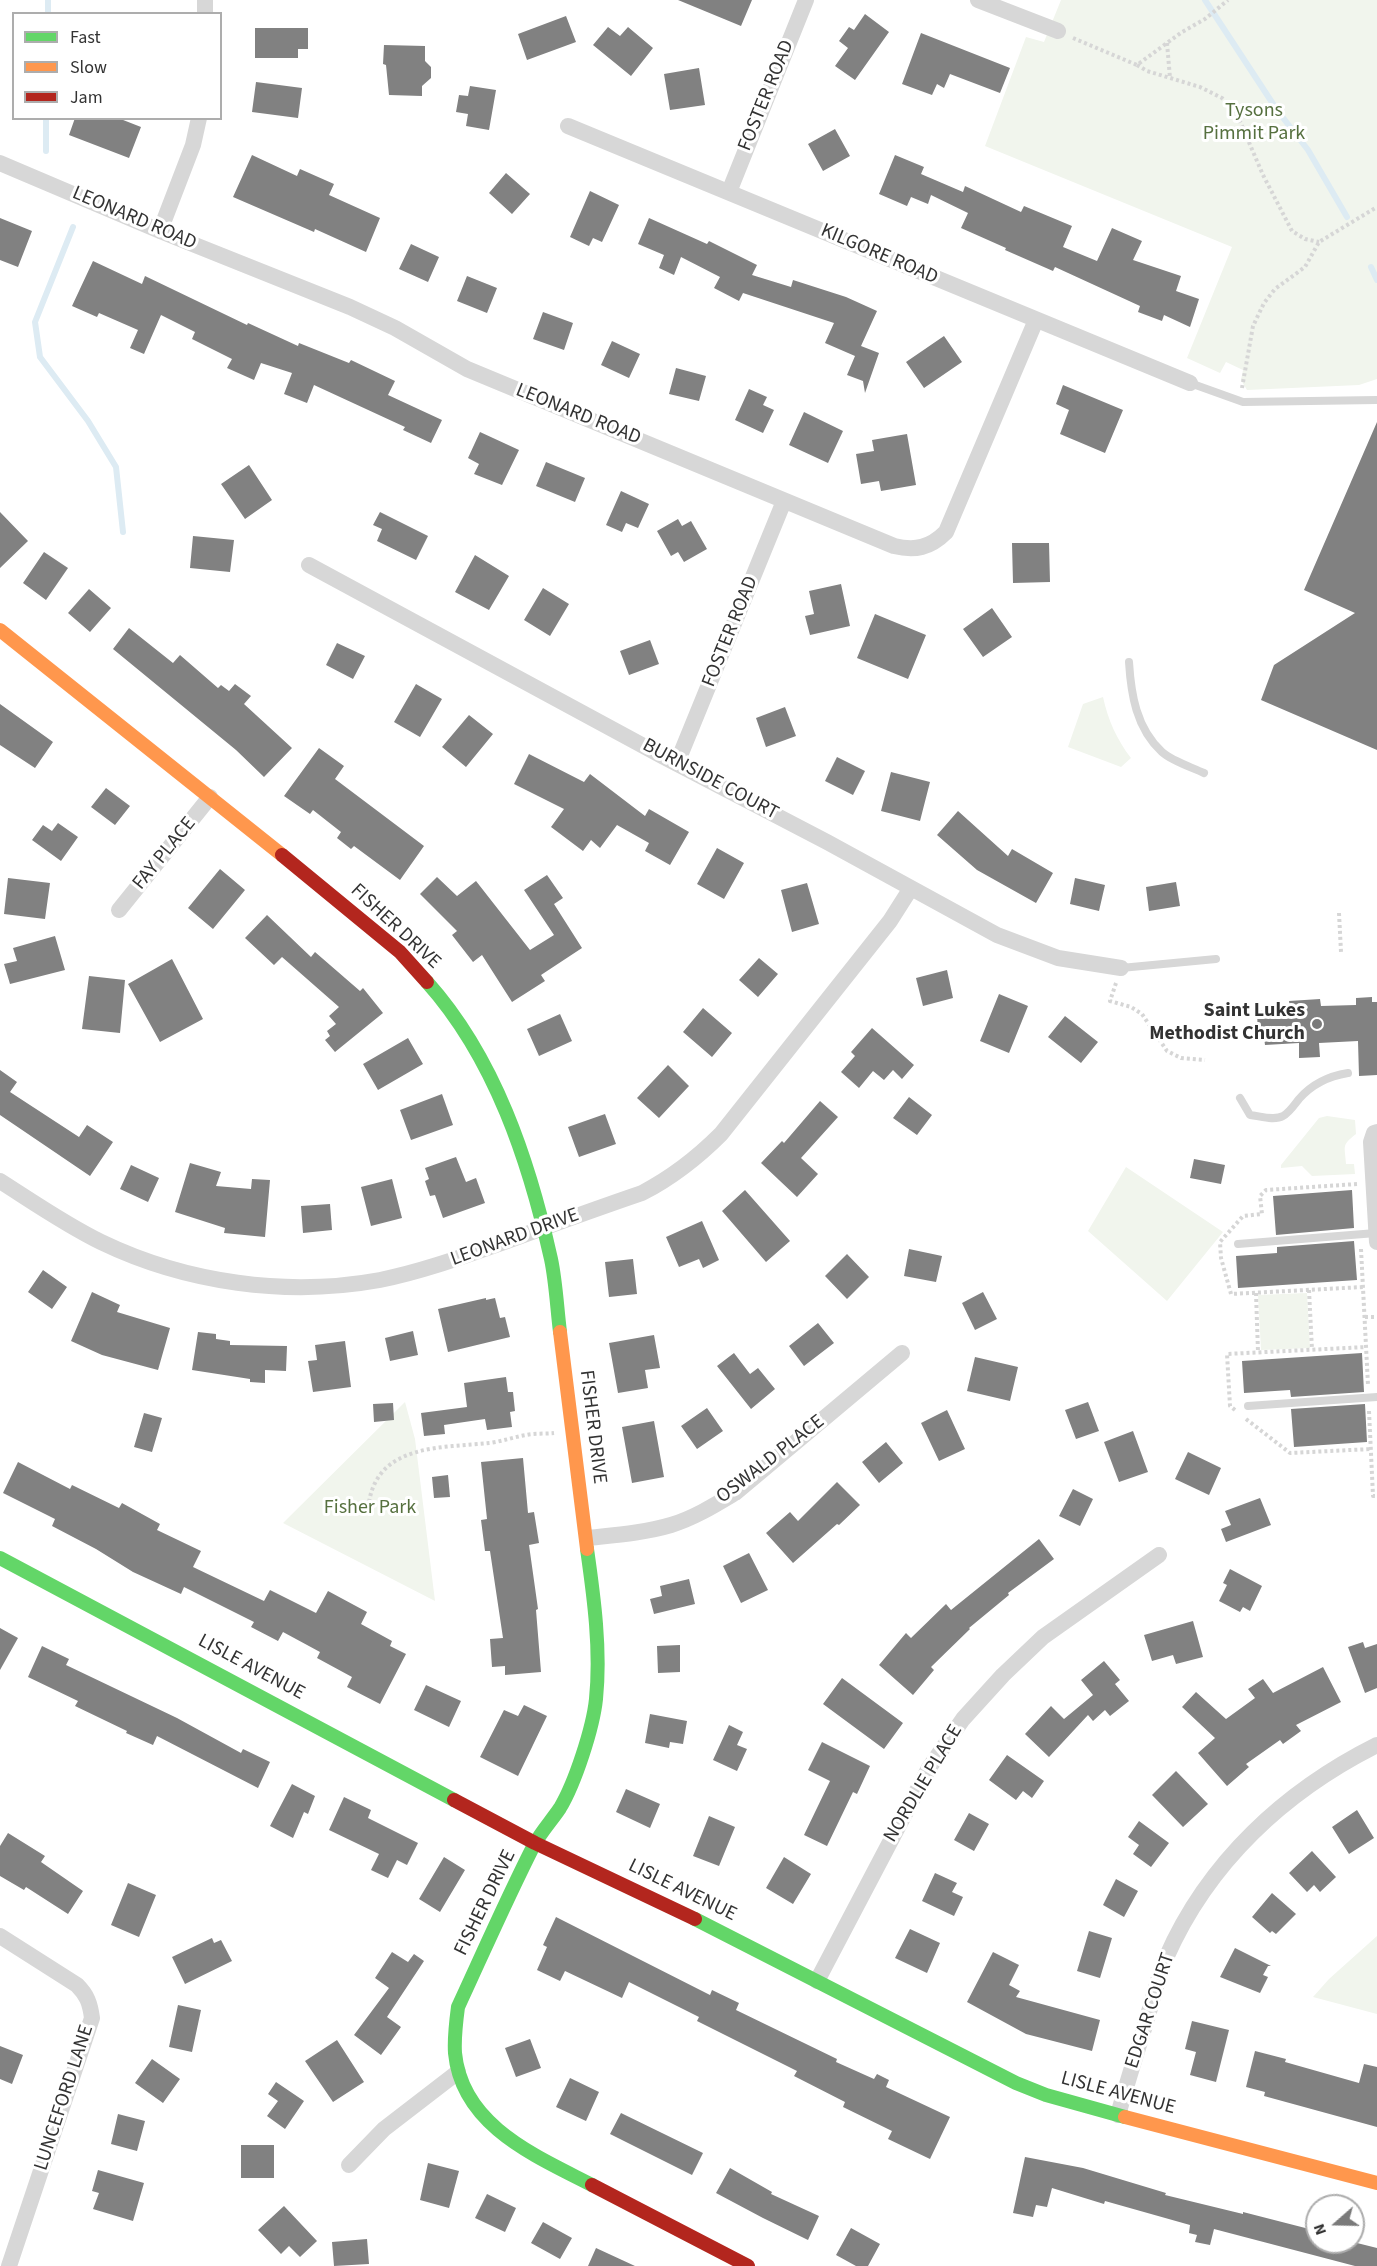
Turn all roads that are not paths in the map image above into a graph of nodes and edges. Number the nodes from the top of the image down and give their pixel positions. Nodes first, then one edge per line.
1 (806, 0) edge
2 (978, 0) edge
3 (1058, 31) road end
4 (199, 120) edge
5 (568, 126) dead end
6 (0, 163) edge
7 (729, 192) junction
8 (160, 231) junction
9 (1036, 320) junction
10 (1190, 383) joint
11 (1377, 400) edge
12 (784, 501) junction
13 (309, 565) dead end
14 (0, 630) edge
15 (1129, 662) dead end
16 (677, 763) junction
17 (1204, 773) dead end
18 (210, 797) junction
19 (911, 888) junction
20 (120, 910) dead end
21 (1216, 959) dead end
22 (1121, 968) joint
23 (1348, 1073) dead end
24 (1240, 1098) dead end
25 (1377, 1132) edge
26 (0, 1181) edge
27 (543, 1227) junction
28 (1376, 1233) edge
29 (1377, 1242) edge
30 (1238, 1244) dead end
31 (902, 1353) dead end
32 (1377, 1397) edge
33 (1248, 1406) dead end
34 (587, 1538) junction
35 (1159, 1555) dead end
36 (0, 1558) edge
37 (1377, 1745) edge
38 (535, 1844) junction
39 (0, 1936) edge
40 (817, 1981) junction
41 (458, 2072) junction
42 (1118, 2115) junction
43 (349, 2165) dead end
44 (1377, 2183) edge
45 (9, 2266) edge
46 (748, 2266) edge

1 - 7 street, FOSTER ROAD
2 - 3 street
4 - 8 street
5 - 7 street, KILGORE ROAD
6 - 8 street, LEONARD ROAD
7 - 9 street, KILGORE ROAD
8 - 12 street, LEONARD ROAD
9 - 10 street, KILGORE ROAD
9 - 12 street, LEONARD ROAD
10 - 11 lane
12 - 16 street, FOSTER ROAD
13 - 16 street, BURNSIDE COURT
14 - 18 street, FISHER DRIVE
15 - 17 lane
16 - 19 street, BURNSIDE COURT
18 - 20 street, FAY PLACE
18 - 27 street, FISHER DRIVE
19 - 22 street, BURNSIDE COURT
19 - 27 street, LEONARD DRIVE
21 - 22 lane
23 - 24 lane
25 - 28 street
26 - 27 street, LEONARD DRIVE
27 - 34 street, FISHER DRIVE
28 - 29 street
28 - 30 lane
31 - 34 street, OSWALD PLACE
32 - 33 lane
34 - 38 street, FISHER DRIVE
35 - 40 street, NORDLIE PLACE
36 - 38 street, LISLE AVENUE
37 - 42 street, EDGAR COURT
38 - 40 street, LISLE AVENUE
38 - 41 street, FISHER DRIVE
39 - 45 street, LUNCEFORD LANE
40 - 42 street, LISLE AVENUE
41 - 43 street
41 - 46 street, FISHER DRIVE
42 - 44 street, LISLE AVENUE

